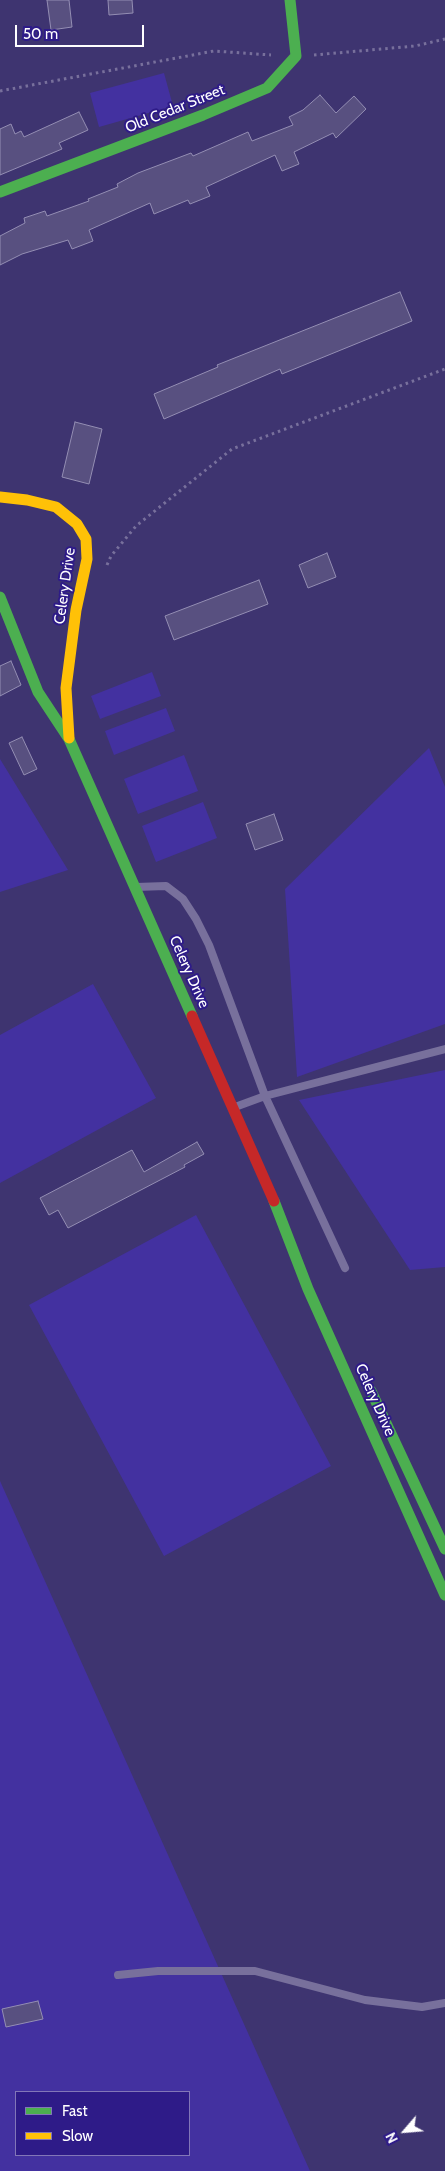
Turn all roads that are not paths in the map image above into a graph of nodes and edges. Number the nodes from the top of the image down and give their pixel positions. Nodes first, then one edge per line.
1 (290, 0) edge
2 (0, 192) edge
3 (0, 497) edge
4 (0, 597) edge
5 (69, 739) junction
6 (134, 887) junction
7 (445, 1050) edge
8 (265, 1096) junction
9 (233, 1108) junction
10 (281, 1216) junction
11 (345, 1268) dead end
12 (315, 1275) dead end
13 (366, 1381) dead end
14 (445, 1549) edge
15 (445, 1595) edge
16 (118, 1975) dead end
17 (445, 2003) edge

1 - 2 street, Old Cedar Street
3 - 5 street, Celery Drive
4 - 5 street, Celery Drive
5 - 6 street, Celery Drive
6 - 8 lane
6 - 9 street, Celery Drive
7 - 8 lane
8 - 9 lane
8 - 11 lane
9 - 10 street, Celery Drive
10 - 12 street, Celery Drive
10 - 15 street, Celery Drive
13 - 14 street, Celery Drive
16 - 17 lane

